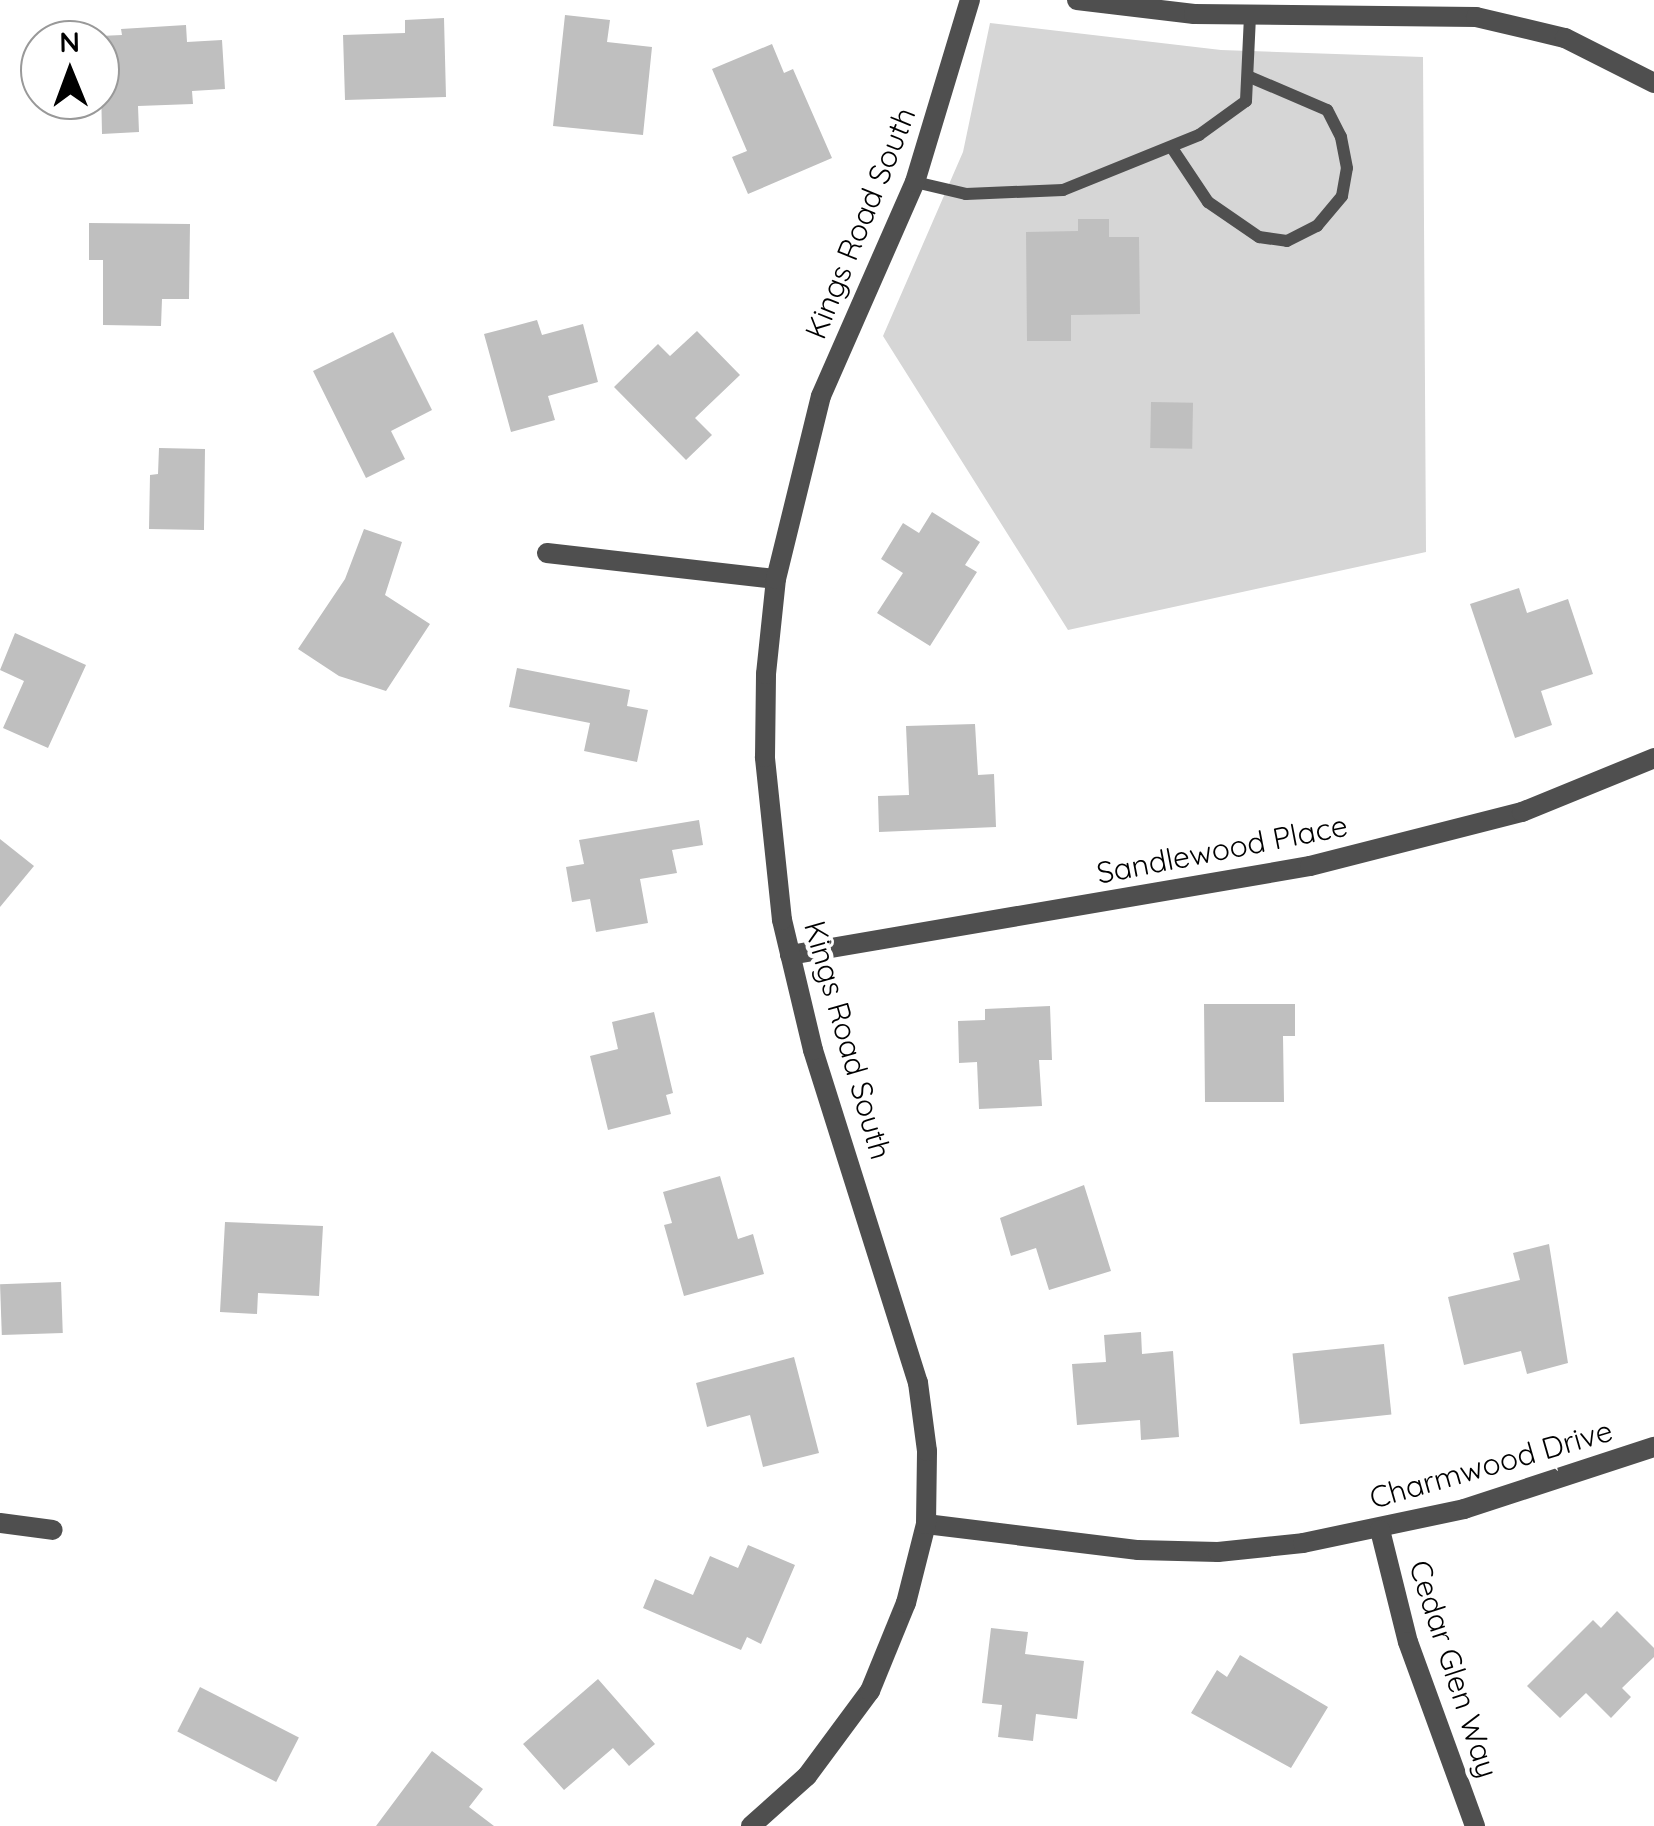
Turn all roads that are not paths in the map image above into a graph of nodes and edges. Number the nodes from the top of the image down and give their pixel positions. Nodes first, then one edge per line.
1 (970, 0) edge
2 (1077, 0) edge
3 (1250, 15) junction
4 (1250, 77) junction
5 (1654, 83) edge
6 (1172, 148) junction
7 (916, 182) junction
8 (547, 553) dead end
9 (776, 579) junction
10 (1654, 758) edge
11 (790, 955) junction
12 (1654, 1447) edge
13 (0, 1524) edge
14 (926, 1524) junction
15 (53, 1530) dead end
16 (1380, 1530) junction
17 (751, 1826) edge
18 (1475, 1826) edge

1 - 7 street, Kings Road South
2 - 3 street
3 - 4 lane
3 - 5 street
4 - 6 lane
4 - 6 lane
6 - 7 lane
7 - 9 street, Kings Road South
8 - 9 street
9 - 11 street, Kings Road South
10 - 11 street, Sandlewood Place
11 - 14 street, Kings Road South
12 - 16 street, Charmwood Drive
13 - 15 street
14 - 16 street, Charmwood Drive
14 - 17 street, Kings Road South
16 - 18 street, Cedar Glen Way

